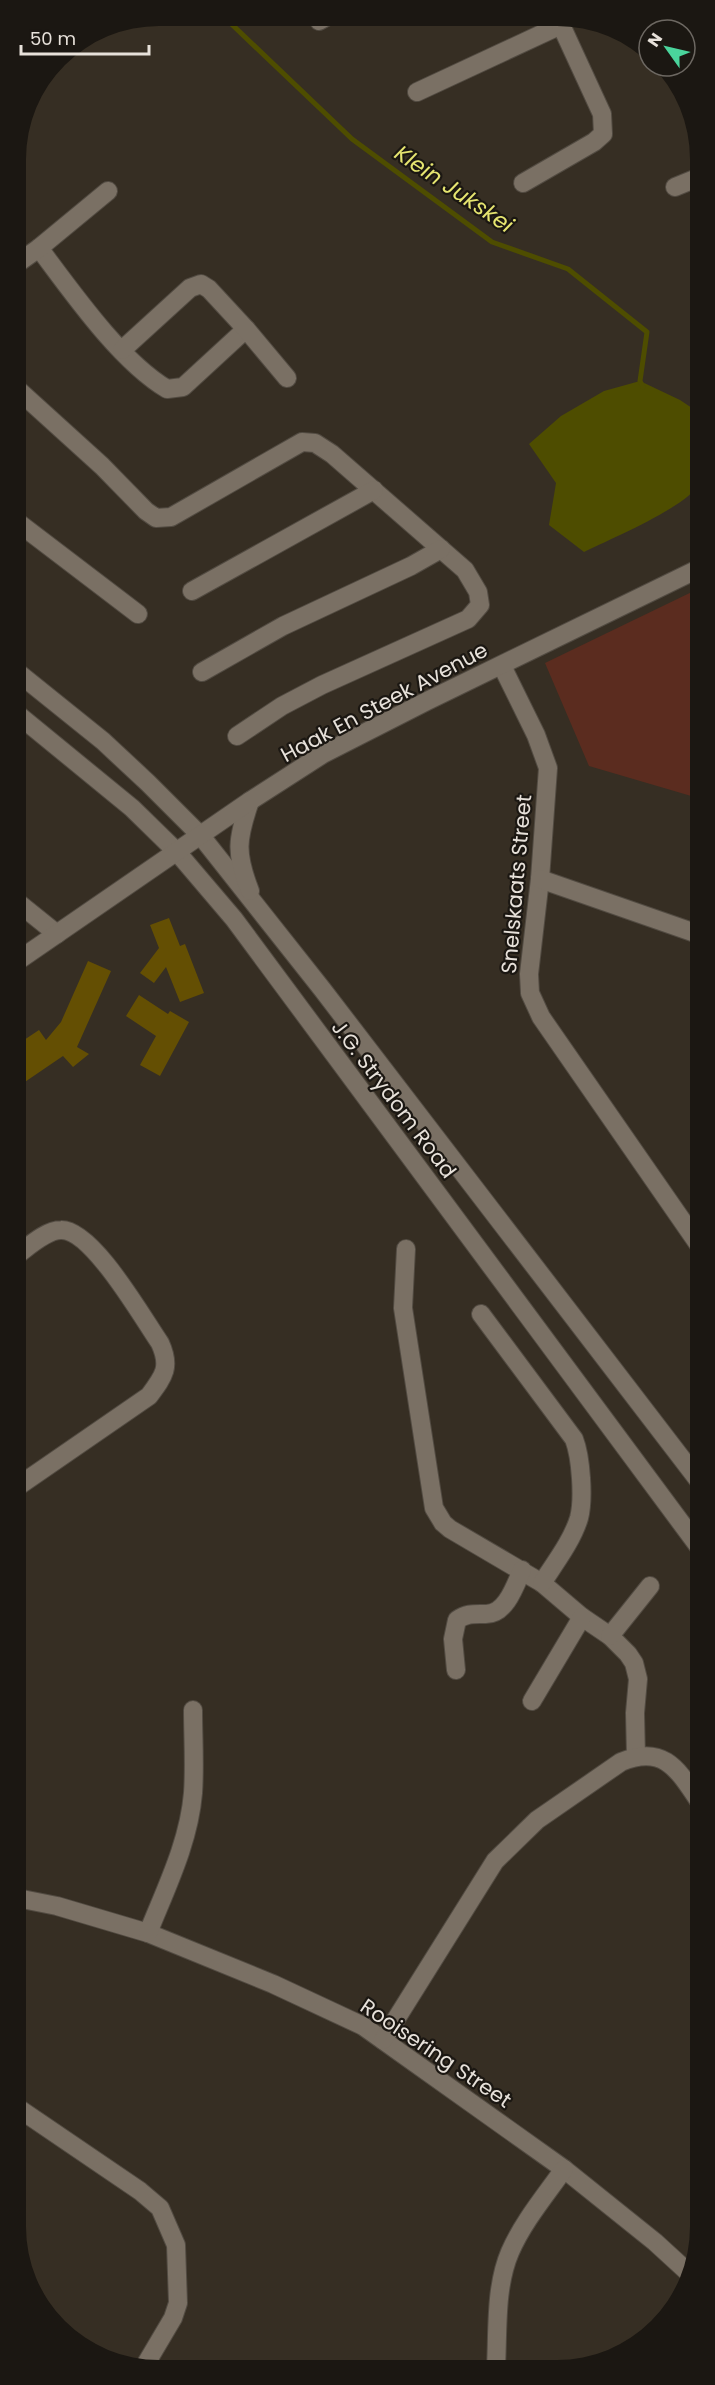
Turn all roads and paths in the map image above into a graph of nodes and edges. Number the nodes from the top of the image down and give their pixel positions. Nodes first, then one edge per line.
1 (552, 26) edge
2 (564, 26) edge
3 (417, 92) dead end
4 (690, 181) edge
5 (524, 183) dead end
6 (675, 188) dead end
7 (108, 191) dead end
8 (39, 248) junction
9 (26, 257) edge
10 (246, 329) junction
11 (122, 350) junction
12 (287, 378) dead end
13 (26, 397) edge
14 (374, 490) junction
15 (26, 529) edge
16 (441, 549) junction
17 (690, 573) edge
18 (192, 591) dead end
19 (138, 614) dead end
20 (502, 666) junction
21 (202, 672) dead end
22 (26, 679) edge
23 (26, 721) edge
24 (237, 736) dead end
25 (250, 801) junction
26 (201, 836) junction
27 (177, 852) junction
28 (540, 879) junction
29 (254, 903) junction
30 (26, 909) edge
31 (690, 931) edge
32 (57, 934) junction
33 (26, 955) edge
34 (689, 1231) edge
35 (26, 1249) edge
36 (406, 1249) dead end
37 (481, 1314) dead end
38 (689, 1468) edge
39 (26, 1481) edge
40 (689, 1533) edge
41 (522, 1570) junction
42 (542, 1583) junction
43 (650, 1586) dead end
44 (582, 1617) junction
45 (610, 1636) junction
46 (456, 1670) dead end
47 (532, 1701) dead end
48 (193, 1710) dead end
49 (636, 1757) junction
50 (689, 1786) edge
51 (26, 1900) edge
52 (148, 1933) junction
53 (383, 2040) junction
54 (26, 2113) edge
55 (564, 2169) junction
56 (683, 2267) edge
57 (149, 2359) edge
58 (496, 2360) edge

1 - 3 street
2 - 5 street
4 - 6 street
7 - 8 street
8 - 9 street
8 - 11 street
10 - 11 street
10 - 11 street
10 - 12 street
13 - 14 street
14 - 16 street
14 - 18 street
15 - 19 street
16 - 21 street
16 - 24 street
17 - 20 street, Haak En Steek Avenue
20 - 25 street, Haak En Steek Avenue
20 - 28 street, Snelskaats Street
22 - 26 street, J.G. Strydom Road
23 - 27 street, J.G. Strydom Road
25 - 26 street, Haak En Steek Avenue
25 - 29 street
26 - 27 street, Haak En Steek Avenue
26 - 29 street, J.G. Strydom Road
27 - 32 street, Haak En Steek Avenue
27 - 40 street, J.G. Strydom Road
28 - 31 street
28 - 34 street, Snelskaats Street
29 - 38 street, J.G. Strydom Road
30 - 32 street
32 - 33 street, Haak En Steek Avenue
35 - 39 street
36 - 41 street
37 - 42 street
41 - 42 street
41 - 46 street
42 - 44 street
43 - 45 street
44 - 45 street
44 - 47 street
45 - 49 street
48 - 52 street
49 - 50 street
49 - 53 street
51 - 52 street, Rooisering Street
52 - 53 street, Rooisering Street
53 - 55 street, Rooisering Street
54 - 57 street
55 - 56 street, Rooisering Street
55 - 58 street

